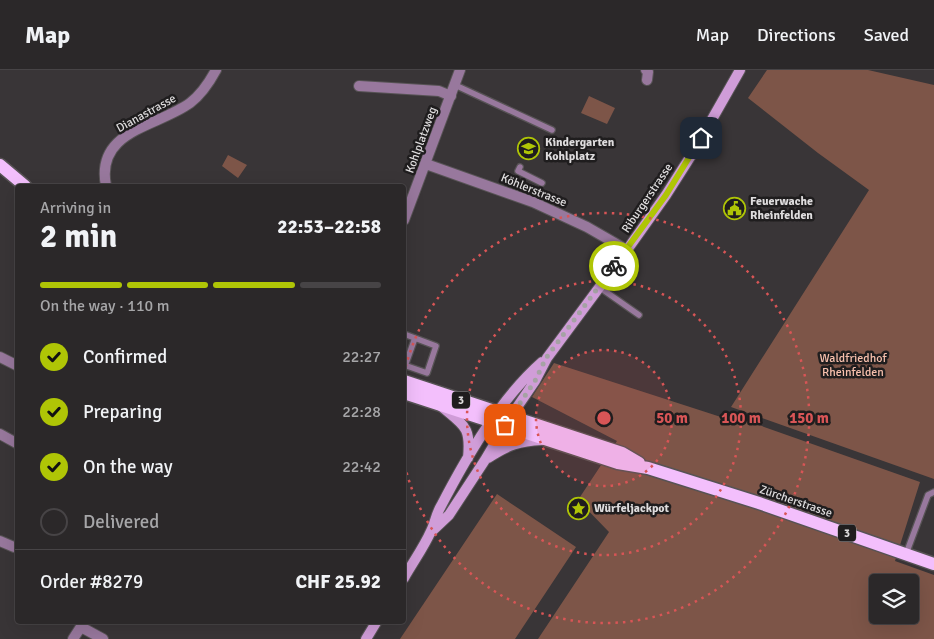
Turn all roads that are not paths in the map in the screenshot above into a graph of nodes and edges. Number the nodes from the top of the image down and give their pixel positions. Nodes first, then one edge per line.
1 (216, 70) edge
2 (460, 70) edge
3 (740, 70) edge
4 (455, 85) junction
5 (359, 86) dead end
6 (451, 96) junction
7 (552, 130) dead end
8 (426, 164) junction
9 (0, 165) edge
10 (520, 167) dead end
11 (542, 183) dead end
12 (23, 184) edge
13 (106, 184) edge
14 (406, 215) edge
15 (627, 250) junction
16 (599, 287) junction
17 (639, 314) dead end
18 (406, 335) edge
19 (415, 338) junction
20 (546, 358) junction
21 (1, 360) edge
22 (406, 360) edge
23 (15, 365) edge
24 (406, 366) edge
25 (406, 382) edge
26 (406, 394) edge
27 (441, 406) junction
28 (495, 416) junction
29 (508, 420) junction
30 (0, 434) edge
31 (546, 440) junction
32 (15, 442) edge
33 (468, 460) junction
34 (485, 460) junction
35 (648, 468) junction
36 (934, 492) edge
37 (431, 532) junction
38 (0, 541) edge
39 (14, 547) dead end
40 (906, 554) junction
41 (934, 564) edge
42 (406, 575) edge
43 (83, 624) edge
44 (375, 624) edge
45 (73, 639) edge
46 (103, 639) edge
47 (366, 639) edge

1 - 13 street, Dianastrasse
2 - 4 street, Kohlplatzweg
3 - 15 street, Riburgerstrasse
4 - 6 street, Kohlplatzweg
4 - 7 lane
5 - 6 street, Kohlplatzweg
6 - 8 street, Kohlplatzweg
8 - 14 street, Kohlplatzweg
8 - 15 street, Köhlerstrasse
9 - 12 main road
10 - 11 lane
15 - 16 street, Riburgerstrasse
16 - 17 lane
16 - 20 street, Riburgerstrasse
18 - 19 lane
19 - 22 lane
19 - 24 lane
20 - 28 street, Riburgerstrasse
20 - 29 street, Riburgerstrasse
21 - 23 street
25 - 28 main road, Zürcherstrasse / 3
26 - 27 main road, Zürcherstrasse / 3
27 - 28 main road, Zürcherstrasse / 3
27 - 33 street, Riburgerstrasse
28 - 29 main road, Zürcherstrasse / 3
28 - 33 street, Riburgerstrasse
29 - 31 main road, Zürcherstrasse / 3
29 - 34 street, Riburgerstrasse
29 - 35 main road, Zürcherstrasse / 3
30 - 32 street
31 - 34 street
31 - 35 main road, Zürcherstrasse / 3
33 - 37 street, Riburgerstrasse
34 - 37 street, Riburgerstrasse
35 - 40 main road, Zürcherstrasse / 3
36 - 40 lane
37 - 42 street, Riburgerstrasse
38 - 39 street
40 - 41 main road, Zürcherstrasse / 3
43 - 45 street
43 - 46 street
44 - 47 street

